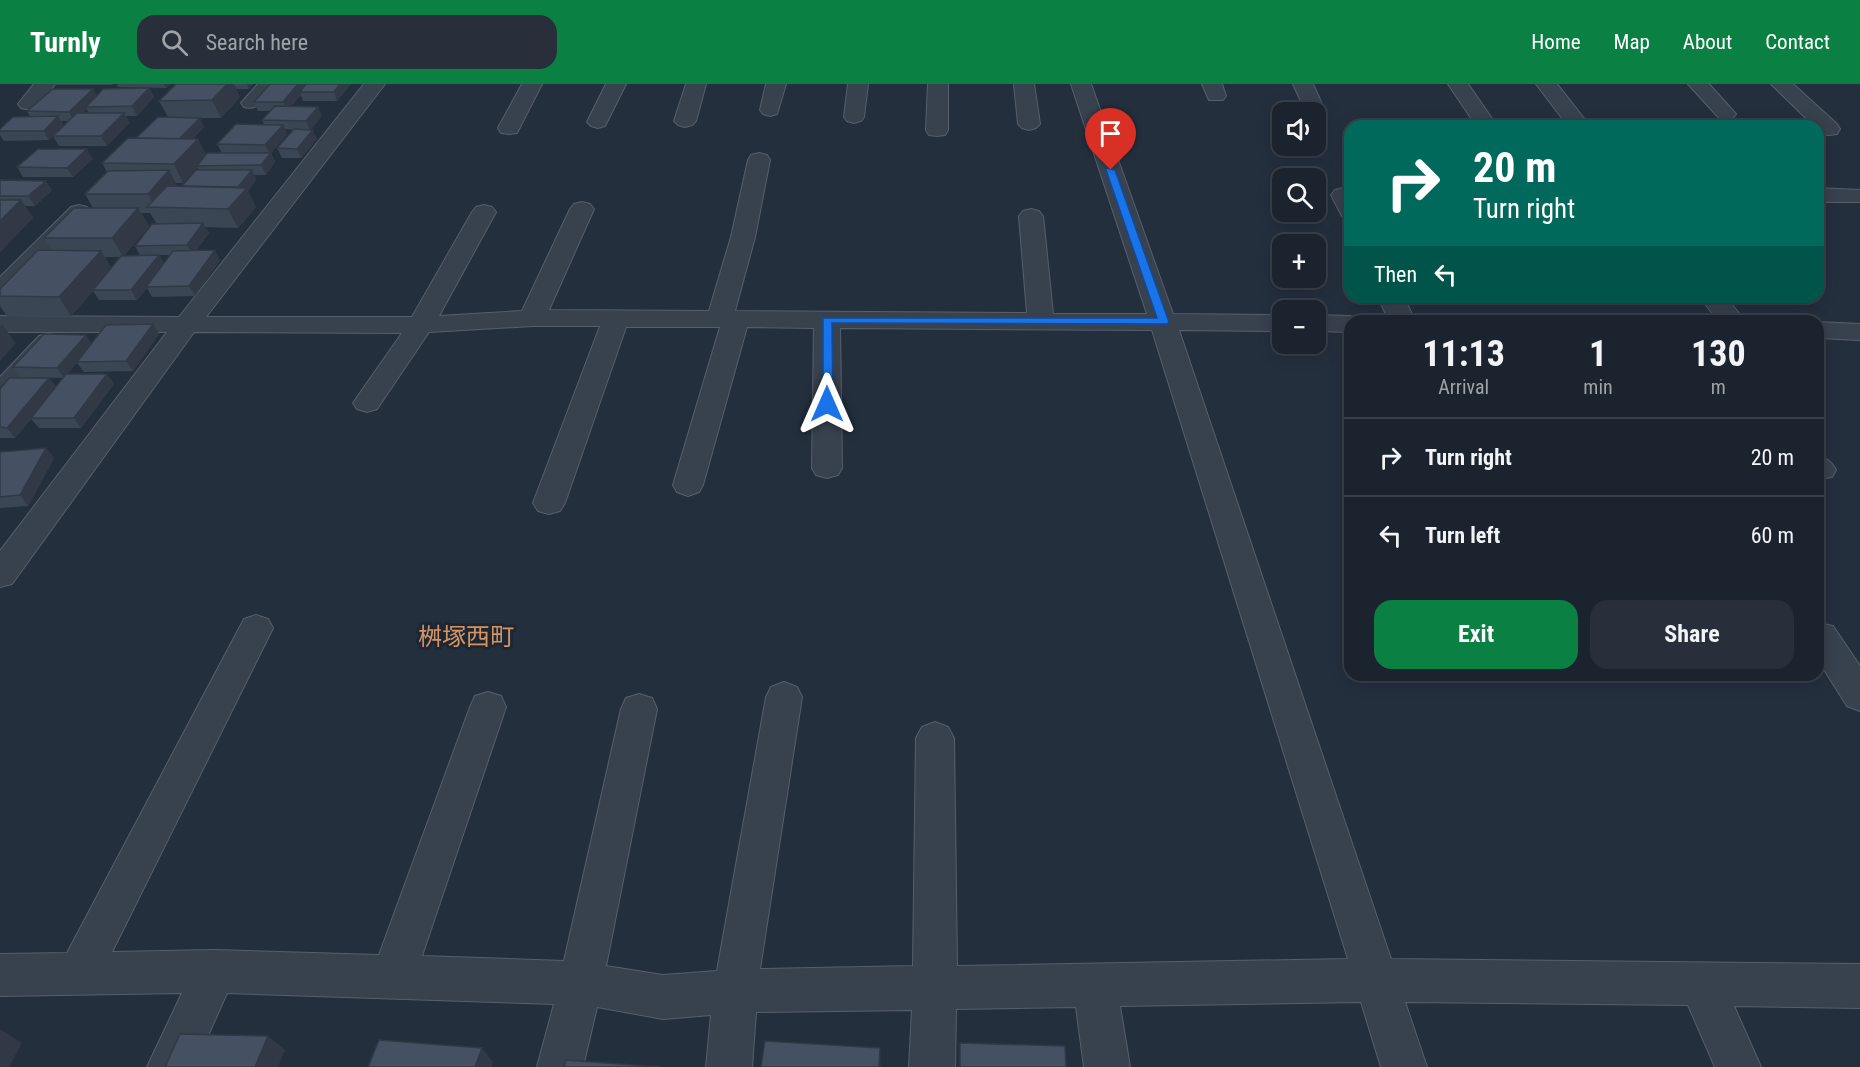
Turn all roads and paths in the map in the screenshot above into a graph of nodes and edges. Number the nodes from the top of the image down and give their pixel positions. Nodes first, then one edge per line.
1 (45, 84) edge
2 (269, 84) edge
3 (375, 84) edge
4 (532, 84) edge
5 (616, 84) edge
6 (696, 84) edge
7 (776, 84) edge
8 (858, 84) edge
9 (938, 84) edge
10 (1024, 84) edge
11 (1081, 84) edge
12 (1303, 84) edge
13 (1458, 84) edge
14 (1546, 84) edge
15 (1698, 84) edge
16 (1780, 84) edge
17 (1311, 102) edge
18 (251, 103) dead end
19 (28, 104) dead end
20 (770, 110) dead end
21 (1726, 114) dead end
22 (854, 117) dead end
23 (1482, 120) dead end
24 (1574, 120) edge
25 (1819, 120) edge
26 (685, 121) dead end
27 (598, 123) dead end
28 (1029, 124) dead end
29 (1824, 124) edge
30 (509, 128) dead end
31 (1829, 129) dead end
32 (938, 130) dead end
33 (759, 160) dead end
34 (1824, 195) edge
35 (1856, 196) dead end
36 (582, 209) dead end
37 (79, 212) edge
38 (484, 213) dead end
39 (1031, 216) dead end
40 (0, 291) edge
41 (1718, 303) edge
42 (1727, 315) edge
43 (532, 318) junction
44 (616, 319) junction
45 (728, 319) junction
46 (827, 320) junction
47 (1041, 321) junction
48 (1163, 322) junction
49 (1272, 323) edge
50 (1326, 323) edge
51 (0, 324) edge
52 (66, 324) junction
53 (187, 324) junction
54 (421, 324) junction
55 (1344, 324) edge
56 (1824, 330) edge
57 (1860, 332) edge
58 (0, 393) edge
59 (368, 403) dead end
60 (74, 435) dead end
61 (103, 436) junction
62 (827, 468) dead end
63 (688, 485) dead end
64 (549, 503) dead end
65 (0, 575) edge
66 (256, 628) dead end
67 (1824, 641) edge
68 (1860, 696) edge
69 (784, 697) dead end
70 (488, 707) dead end
71 (639, 709) dead end
72 (935, 738) dead end
73 (215, 971) junction
74 (79, 973) junction
75 (0, 975) edge
76 (393, 977) junction
77 (1374, 980) junction
78 (581, 983) junction
79 (1701, 984) junction
80 (1095, 986) junction
81 (1860, 986) edge
82 (935, 988) junction
83 (735, 991) junction
84 (170, 1067) edge
85 (560, 1067) edge
86 (729, 1067) edge
87 (932, 1067) edge
88 (1107, 1067) edge
89 (1404, 1067) edge
90 (1738, 1067) edge

1 - 19 street
2 - 18 street
3 - 53 street
4 - 30 street
5 - 27 street
6 - 26 street
7 - 20 street
8 - 22 street
9 - 32 street
10 - 28 street
11 - 48 street
12 - 17 street
13 - 23 street
14 - 24 street
15 - 21 street
16 - 25 street
29 - 31 street
33 - 45 street
34 - 35 street
36 - 43 street
37 - 40 street
38 - 54 street
39 - 47 street
41 - 42 street
43 - 44 street
43 - 54 street
44 - 45 street
44 - 64 street
45 - 46 street
45 - 63 street
46 - 47 street
46 - 62 street
47 - 48 street
48 - 49 street
48 - 77 street
50 - 55 street
51 - 52 street
52 - 53 street
52 - 58 street
53 - 54 street
53 - 61 street
54 - 59 street
56 - 57 street
60 - 61 street
61 - 65 street
66 - 74 street
67 - 68 street
69 - 83 street
70 - 76 street
71 - 78 street
72 - 82 street
73 - 74 street
73 - 76 street
73 - 84 street
74 - 75 street
76 - 78 street
77 - 79 street
77 - 80 street
77 - 89 street
78 - 83 street
78 - 85 street
79 - 81 street
79 - 90 street
80 - 82 street
80 - 88 street
82 - 83 street
82 - 87 street
83 - 86 street

